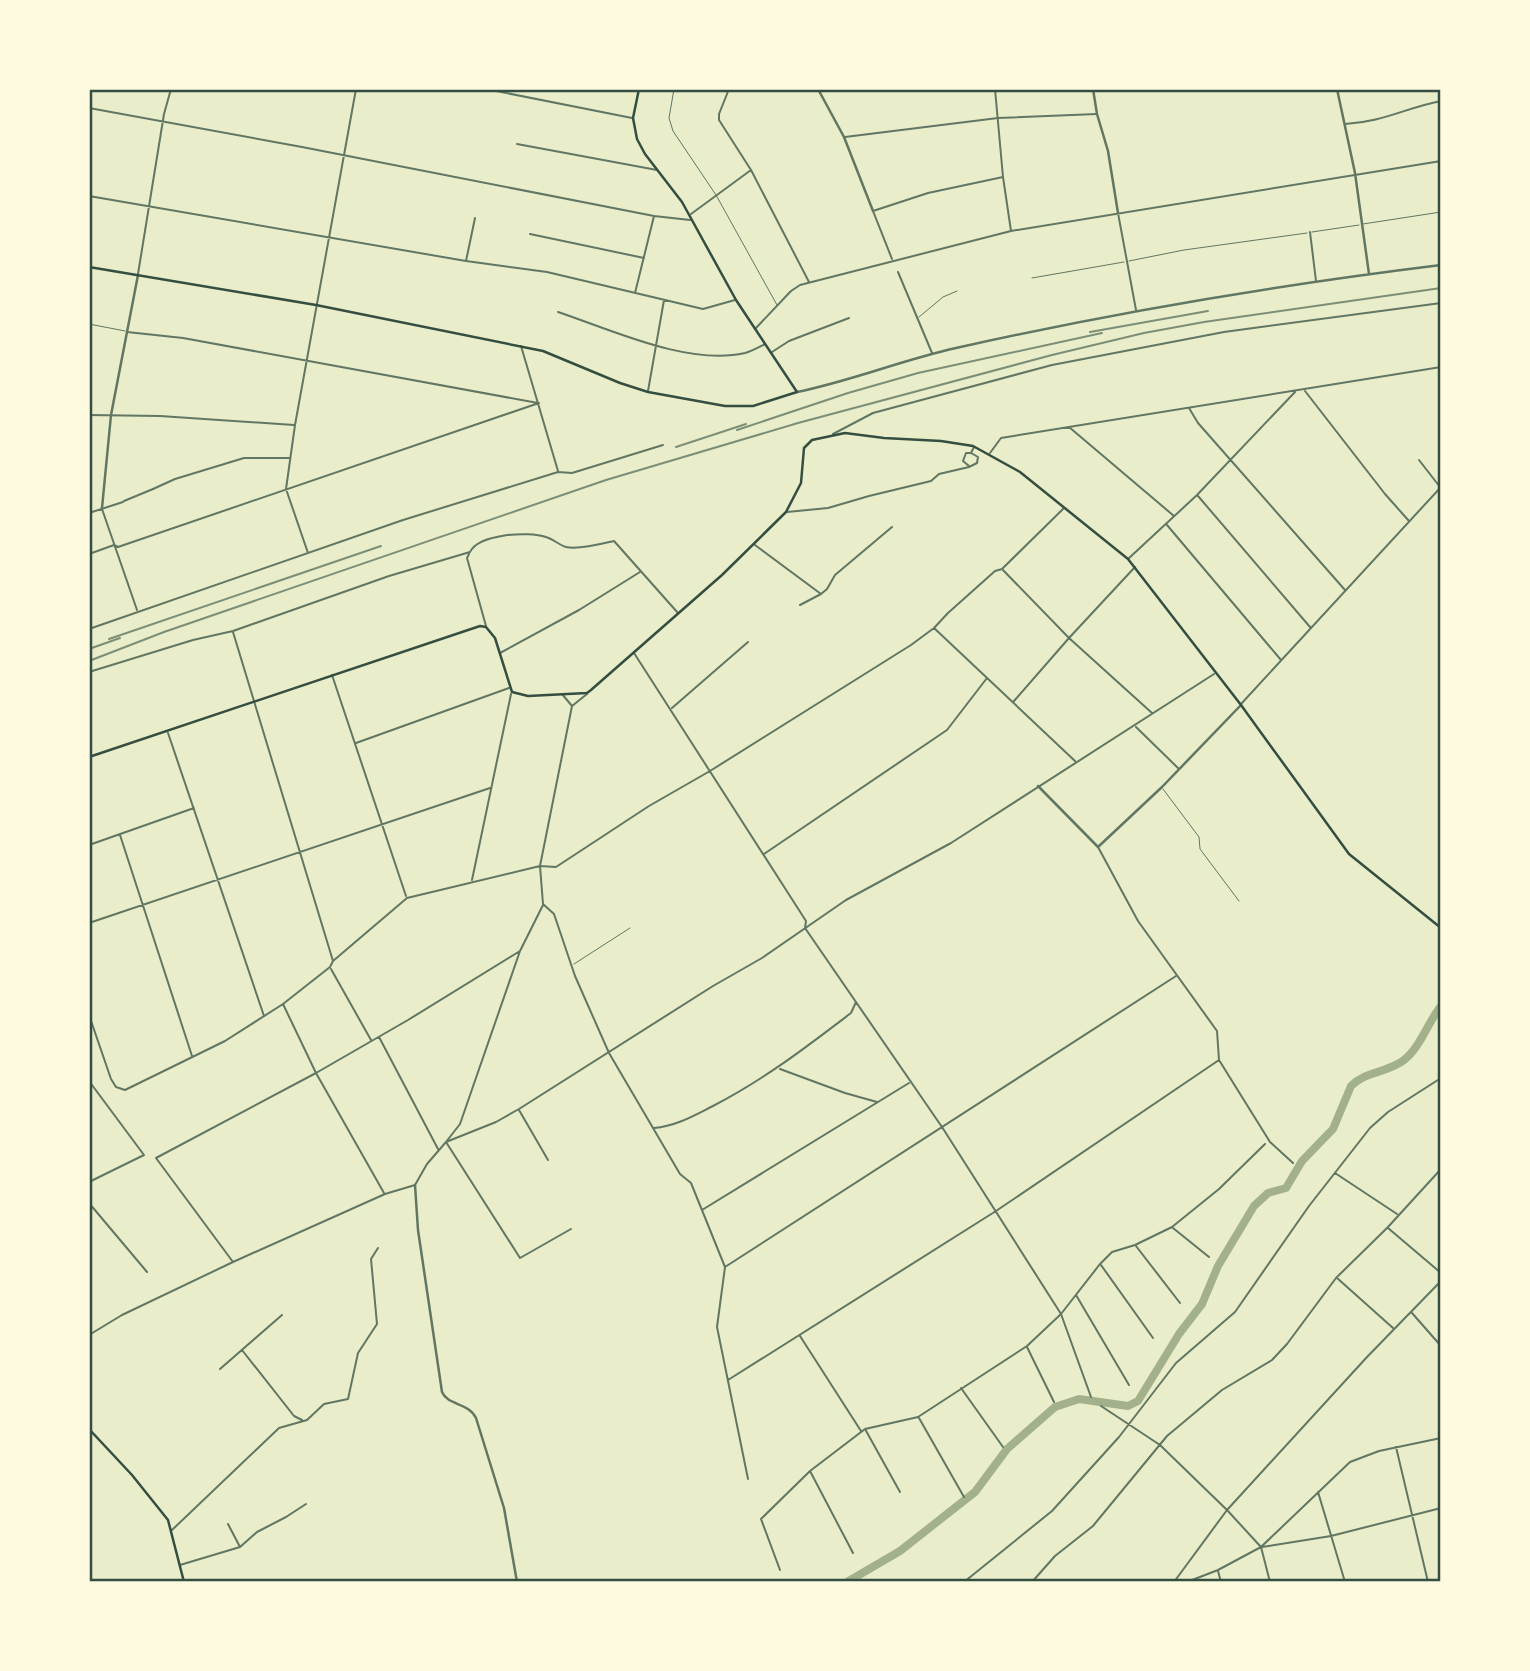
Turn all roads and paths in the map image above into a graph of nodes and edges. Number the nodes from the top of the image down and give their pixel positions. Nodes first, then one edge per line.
1 (171, 89) edge
2 (356, 89) edge
3 (486, 89) edge
4 (639, 89) edge
5 (674, 89) edge
6 (729, 89) edge
7 (818, 89) edge
8 (995, 89) edge
9 (1093, 89) edge
10 (1337, 89) edge
11 (1441, 101) edge
12 (89, 108) edge
13 (1097, 114) junction
14 (633, 118) junction
15 (998, 118) junction
16 (163, 121) junction
17 (1344, 124) junction
18 (844, 137) junction
19 (517, 144) dead end
20 (345, 156) junction
21 (1441, 160) edge
22 (658, 170) junction
23 (751, 170) junction
24 (1355, 173) junction
25 (1003, 177) junction
26 (716, 195) junction
27 (89, 196) edge
28 (149, 206) junction
29 (873, 211) junction
30 (1441, 212) edge
31 (1118, 213) junction
32 (690, 214) junction
33 (654, 216) junction
34 (475, 218) dead end
35 (693, 219) junction
36 (1363, 224) junction
37 (1010, 231) junction
38 (1310, 232) junction
39 (530, 234) dead end
40 (329, 238) junction
41 (644, 258) junction
42 (893, 260) junction
43 (466, 261) junction
44 (1126, 262) junction
45 (1441, 265) edge
46 (89, 267) edge
47 (898, 272) dead end
48 (1369, 274) junction
49 (138, 275) junction
50 (1032, 278) dead end
51 (1316, 282) junction
52 (809, 283) junction
53 (957, 291) dead end
54 (635, 293) junction
55 (664, 300) junction
56 (736, 300) junction
57 (1441, 303) edge
58 (316, 305) junction
59 (777, 306) junction
60 (1137, 311) junction
61 (558, 312) dead end
62 (849, 318) dead end
63 (918, 318) junction
64 (89, 324) edge
65 (754, 329) junction
66 (127, 332) junction
67 (765, 344) junction
68 (657, 345) junction
69 (521, 346) junction
70 (771, 353) junction
71 (933, 354) junction
72 (306, 360) junction
73 (1441, 367) edge
74 (1304, 390) junction
75 (648, 392) junction
76 (797, 392) junction
77 (1296, 392) junction
78 (539, 403) junction
79 (1188, 407) junction
80 (89, 415) edge
81 (111, 415) junction
82 (295, 425) junction
83 (1069, 426) junction
84 (833, 434) junction
85 (663, 445) dead end
86 (975, 446) junction
87 (971, 453) junction
88 (990, 453) junction
89 (291, 458) junction
90 (1230, 460) junction
91 (1419, 460) dead end
92 (971, 466) junction
93 (558, 472) junction
94 (1441, 487) edge
95 (286, 489) junction
96 (1197, 495) junction
97 (102, 508) junction
98 (1064, 508) junction
99 (786, 512) junction
100 (89, 513) edge
101 (1175, 517) junction
102 (1410, 521) junction
103 (1167, 525) junction
104 (892, 527) dead end
105 (114, 545) junction
106 (755, 545) junction
107 (470, 552) junction
108 (89, 554) edge
109 (309, 554) junction
110 (1128, 559) junction
111 (1135, 567) junction
112 (1002, 569) junction
113 (641, 572) junction
114 (1346, 590) junction
115 (821, 594) junction
116 (800, 605) dead end
117 (138, 612) junction
118 (679, 614) junction
119 (486, 627) junction
120 (934, 628) junction
121 (1311, 628) junction
122 (89, 629) edge
123 (233, 631) junction
124 (1069, 638) junction
125 (748, 642) dead end
126 (500, 653) junction
127 (634, 653) junction
128 (1282, 661) junction
129 (89, 671) edge
130 (332, 674) junction
131 (1215, 674) junction
132 (987, 678) junction
133 (510, 690) junction
134 (562, 694) junction
135 (587, 694) junction
136 (256, 702) junction
137 (1014, 702) junction
138 (1241, 705) junction
139 (572, 706) junction
140 (671, 708) junction
141 (1153, 714) junction
142 (1135, 726) junction
143 (168, 732) junction
144 (356, 743) junction
145 (89, 757) edge
146 (1076, 762) junction
147 (1179, 769) junction
148 (710, 771) junction
149 (1038, 786) junction
150 (490, 788) junction
151 (1162, 788) junction
152 (195, 808) junction
153 (383, 825) junction
154 (120, 835) junction
155 (89, 845) edge
156 (1098, 847) junction
157 (302, 852) junction
158 (763, 855) junction
159 (540, 866) junction
160 (219, 878) junction
161 (471, 881) junction
162 (407, 898) junction
163 (1239, 901) dead end
164 (543, 904) junction
165 (142, 905) junction
166 (89, 923) edge
167 (630, 928) dead end
168 (805, 928) junction
169 (1441, 928) edge
170 (520, 951) junction
171 (333, 961) junction
172 (572, 965) junction
173 (330, 967) junction
174 (1177, 976) junction
175 (857, 1001) junction
176 (283, 1004) junction
177 (89, 1015) edge
178 (264, 1016) junction
179 (379, 1037) junction
180 (372, 1041) junction
181 (609, 1053) junction
182 (192, 1056) junction
183 (1219, 1060) junction
184 (779, 1068) junction
185 (316, 1073) junction
186 (1441, 1077) edge
187 (89, 1082) edge
188 (910, 1082) junction
189 (879, 1103) junction
190 (519, 1109) junction
191 (942, 1127) junction
192 (653, 1128) junction
193 (446, 1142) junction
194 (1265, 1144) dead end
195 (439, 1150) junction
196 (548, 1160) dead end
197 (1293, 1163) dead end
198 (1441, 1169) edge
199 (1334, 1172) junction
200 (89, 1182) edge
201 (415, 1185) junction
202 (385, 1194) junction
203 (89, 1203) edge
204 (701, 1211) junction
205 (996, 1211) junction
206 (1398, 1214) junction
207 (1172, 1227) junction
208 (1388, 1227) junction
209 (571, 1229) dead end
210 (1135, 1245) junction
211 (378, 1248) dead end
212 (1209, 1257) dead end
213 (233, 1262) junction
214 (1100, 1264) junction
215 (725, 1267) junction
216 (147, 1272) dead end
217 (1441, 1273) edge
218 (1336, 1278) junction
219 (1441, 1282) edge
220 (1075, 1294) junction
221 (1180, 1303) dead end
222 (1411, 1312) junction
223 (1061, 1314) junction
224 (282, 1315) dead end
225 (1394, 1329) junction
226 (89, 1335) edge
227 (799, 1335) junction
228 (1153, 1338) dead end
229 (1027, 1346) junction
230 (1441, 1346) edge
231 (242, 1350) junction
232 (220, 1369) dead end
233 (728, 1380) junction
234 (1129, 1385) dead end
235 (961, 1387) junction
236 (1091, 1397) dead end
237 (1054, 1402) dead end
238 (1101, 1406) dead end
239 (918, 1417) junction
240 (303, 1421) junction
241 (1129, 1423) junction
242 (89, 1429) edge
243 (863, 1430) junction
244 (1441, 1438) edge
245 (1160, 1445) junction
246 (1003, 1447) dead end
247 (1396, 1447) junction
248 (810, 1471) junction
249 (748, 1479) dead end
250 (900, 1492) dead end
251 (1318, 1492) junction
252 (964, 1497) dead end
253 (306, 1504) dead end
254 (1441, 1508) edge
255 (1227, 1510) junction
256 (1412, 1515) junction
257 (228, 1524) dead end
258 (172, 1530) junction
259 (1331, 1536) junction
260 (240, 1547) junction
261 (1261, 1547) junction
262 (853, 1553) dead end
263 (180, 1565) junction
264 (780, 1570) dead end
265 (1218, 1570) junction
266 (184, 1582) edge
267 (517, 1582) edge
268 (964, 1582) edge
269 (1032, 1582) edge
270 (1174, 1582) edge
271 (1187, 1582) edge
272 (1222, 1582) edge
273 (1270, 1582) edge
274 (1345, 1582) edge
275 (1428, 1582) edge

1 - 16 street
2 - 20 street
3 - 14 street
4 - 14 main road
5 - 26 lane
6 - 23 street
7 - 18 street
8 - 15 street
9 - 13 street
10 - 17 street
11 - 17 street
12 - 16 street
13 - 15 street
13 - 31 street
14 - 22 main road
15 - 18 street
15 - 25 street
16 - 20 street
16 - 28 street
17 - 24 street
18 - 29 street
19 - 22 street
20 - 33 street
20 - 40 street
21 - 24 street
22 - 32 main road
23 - 26 street
23 - 52 street
24 - 31 street
24 - 36 street
25 - 29 street
25 - 37 street
26 - 32 street
26 - 59 lane
27 - 28 street
28 - 40 street
28 - 49 street
29 - 42 street
30 - 36 lane
31 - 37 street
31 - 44 street
32 - 35 main road
33 - 35 street
33 - 41 street
34 - 43 street
35 - 56 main road
36 - 38 lane
36 - 48 street
37 - 42 street
38 - 44 lane
38 - 51 street
39 - 41 street
40 - 43 street
40 - 58 street
41 - 54 street
42 - 52 street
43 - 54 street
44 - 50 lane
44 - 60 street
45 - 48 street
46 - 49 main road
47 - 63 street
48 - 51 street
49 - 58 main road
49 - 66 street
51 - 60 street
52 - 59 street
53 - 63 lane
54 - 55 street
55 - 56 street
55 - 68 street
56 - 65 main road
57 - 84 street
58 - 69 main road
58 - 72 street
59 - 65 street
60 - 71 street
61 - 68 street
62 - 70 street
63 - 71 street
64 - 66 lane
65 - 67 main road
66 - 72 street
66 - 81 street
67 - 68 street
67 - 70 main road
68 - 75 street
69 - 75 main road
69 - 78 street
70 - 76 main road
71 - 76 street
72 - 78 street
72 - 82 street
73 - 74 street
74 - 77 street
74 - 102 street
75 - 76 main road
77 - 79 street
77 - 90 street
78 - 93 street
78 - 95 street
79 - 83 street
79 - 90 street
80 - 81 street
81 - 82 street
81 - 97 street
82 - 89 street
83 - 88 street
83 - 101 street
84 - 86 main road
84 - 99 main road
85 - 93 street
86 - 87 street
86 - 88 main road
87 - 92 street
87 - 92 street
88 - 98 main road
89 - 95 street
89 - 97 street
90 - 96 street
90 - 114 street
91 - 94 street
92 - 99 street
93 - 109 street
94 - 102 street
95 - 105 street
95 - 109 street
96 - 101 street
96 - 121 street
97 - 100 street
97 - 105 street
98 - 110 main road
98 - 112 street
99 - 106 main road
101 - 103 street
102 - 114 street
103 - 110 street
103 - 128 street
104 - 115 street
105 - 108 street
105 - 117 street
106 - 115 street
106 - 118 main road
107 - 113 street
107 - 119 street
107 - 123 street
109 - 117 street
110 - 111 main road
111 - 124 street
111 - 131 main road
112 - 120 street
112 - 124 street
113 - 118 street
113 - 126 street
114 - 121 street
115 - 116 street
117 - 122 street
118 - 127 main road
119 - 126 main road
119 - 130 main road
120 - 132 street
120 - 148 street
121 - 128 street
123 - 129 street
123 - 136 street
124 - 137 street
124 - 141 street
125 - 140 street
126 - 133 main road
127 - 135 main road
127 - 140 street
128 - 138 street
130 - 136 main road
130 - 144 street
131 - 138 main road
131 - 141 street
132 - 137 street
132 - 158 street
133 - 134 main road
133 - 144 street
133 - 150 street
134 - 135 main road
134 - 139 street
135 - 139 street
136 - 143 main road
136 - 157 street
137 - 146 street
138 - 147 street
138 - 169 main road
139 - 159 street
140 - 148 street
141 - 142 street
142 - 146 street
142 - 147 street
143 - 145 main road
143 - 152 street
144 - 153 street
146 - 149 street
147 - 151 street
148 - 158 street
148 - 159 street
149 - 156 street
149 - 168 street
150 - 153 street
150 - 161 street
151 - 156 street
151 - 163 lane
152 - 154 street
152 - 160 street
153 - 157 street
153 - 162 street
154 - 155 street
154 - 165 street
156 - 174 street
157 - 160 street
157 - 171 street
158 - 168 street
159 - 161 street
159 - 164 street
160 - 165 street
160 - 178 street
161 - 162 street
162 - 171 street
164 - 170 street
164 - 172 street
165 - 166 street
165 - 182 street
167 - 172 lane
168 - 175 street
168 - 181 street
170 - 179 street
170 - 193 street
171 - 173 street
172 - 181 street
173 - 176 street
173 - 180 street
174 - 183 street
174 - 191 street
175 - 184 street
175 - 188 street
176 - 178 street
176 - 185 street
177 - 182 street
178 - 182 street
179 - 180 street
179 - 195 street
180 - 185 street
181 - 190 street
181 - 192 street
183 - 197 street
183 - 205 street
184 - 189 street
184 - 192 street
185 - 202 street
185 - 213 street
186 - 199 street
187 - 200 street
188 - 189 street
188 - 191 street
189 - 204 street
190 - 193 street
190 - 196 street
191 - 205 street
191 - 215 street
192 - 204 street
193 - 195 street
193 - 209 street
194 - 207 street
195 - 201 street
198 - 206 street
199 - 206 street
199 - 241 street
201 - 202 street
201 - 267 street
202 - 213 street
203 - 216 street
204 - 215 street
205 - 223 street
205 - 227 street
206 - 208 street
207 - 210 street
207 - 212 street
208 - 217 street
208 - 218 street
210 - 214 street
210 - 221 street
211 - 240 street
213 - 226 street
214 - 220 street
214 - 228 street
215 - 233 street
218 - 225 street
218 - 245 street
219 - 222 street
220 - 223 street
220 - 234 street
222 - 225 street
222 - 230 street
223 - 229 street
223 - 236 street
224 - 231 street
225 - 255 street
227 - 233 street
227 - 243 street
229 - 235 street
229 - 237 street
231 - 232 street
231 - 240 street
233 - 249 street
235 - 239 street
235 - 246 street
238 - 241 street
239 - 243 street
239 - 252 street
240 - 258 street
241 - 245 street
241 - 268 street
242 - 258 main road
243 - 248 street
243 - 250 street
244 - 247 street
245 - 255 street
245 - 269 street
247 - 251 street
247 - 256 street
248 - 262 street
248 - 264 street
251 - 259 street
251 - 261 street
253 - 260 street
254 - 256 street
255 - 261 street
255 - 270 street
256 - 259 street
256 - 275 street
257 - 260 street
258 - 263 main road
259 - 261 street
259 - 274 street
260 - 263 street
261 - 265 street
261 - 273 street
263 - 266 main road
265 - 271 street
265 - 272 street

